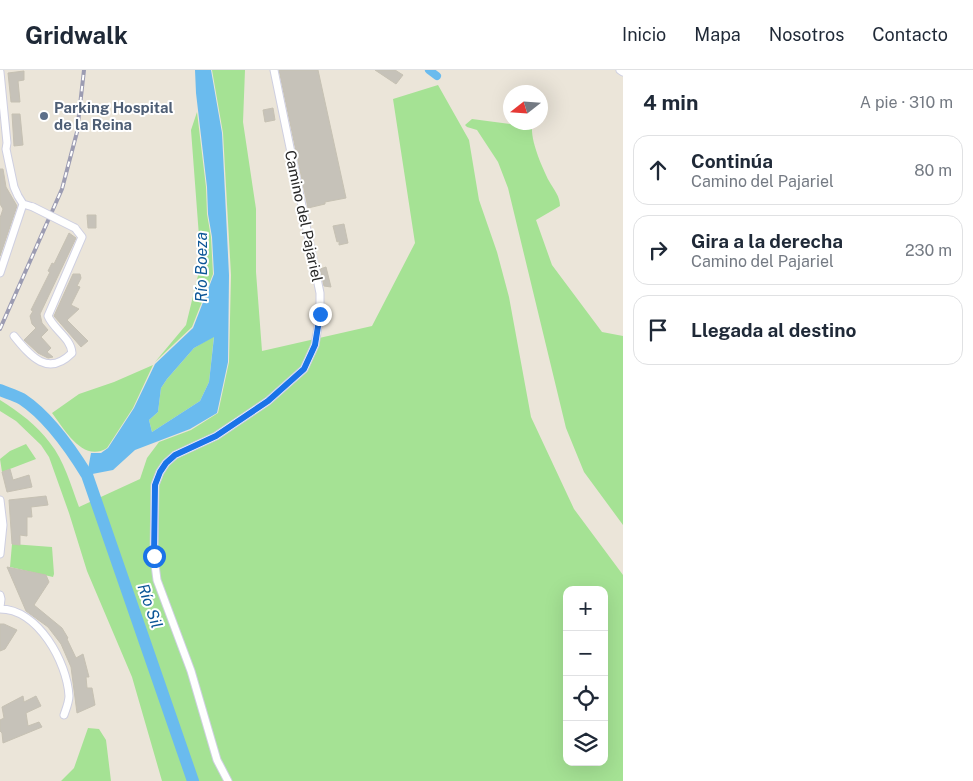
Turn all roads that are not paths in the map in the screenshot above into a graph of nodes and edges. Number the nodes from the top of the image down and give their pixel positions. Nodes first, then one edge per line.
1 (274, 70) edge
2 (0, 72) edge
3 (2, 94) edge
4 (3, 150) edge
5 (23, 204) junction
6 (0, 273) edge
7 (14, 336) dead end
8 (0, 500) edge
9 (0, 554) edge
10 (0, 594) edge
11 (0, 608) edge
12 (64, 715) dead end
13 (228, 781) edge

1 - 13 street, Camino del Pajariel
2 - 3 street
3 - 4 street
4 - 5 street
5 - 6 street
5 - 7 street, bridge
8 - 9 street
10 - 11 street
11 - 12 street

